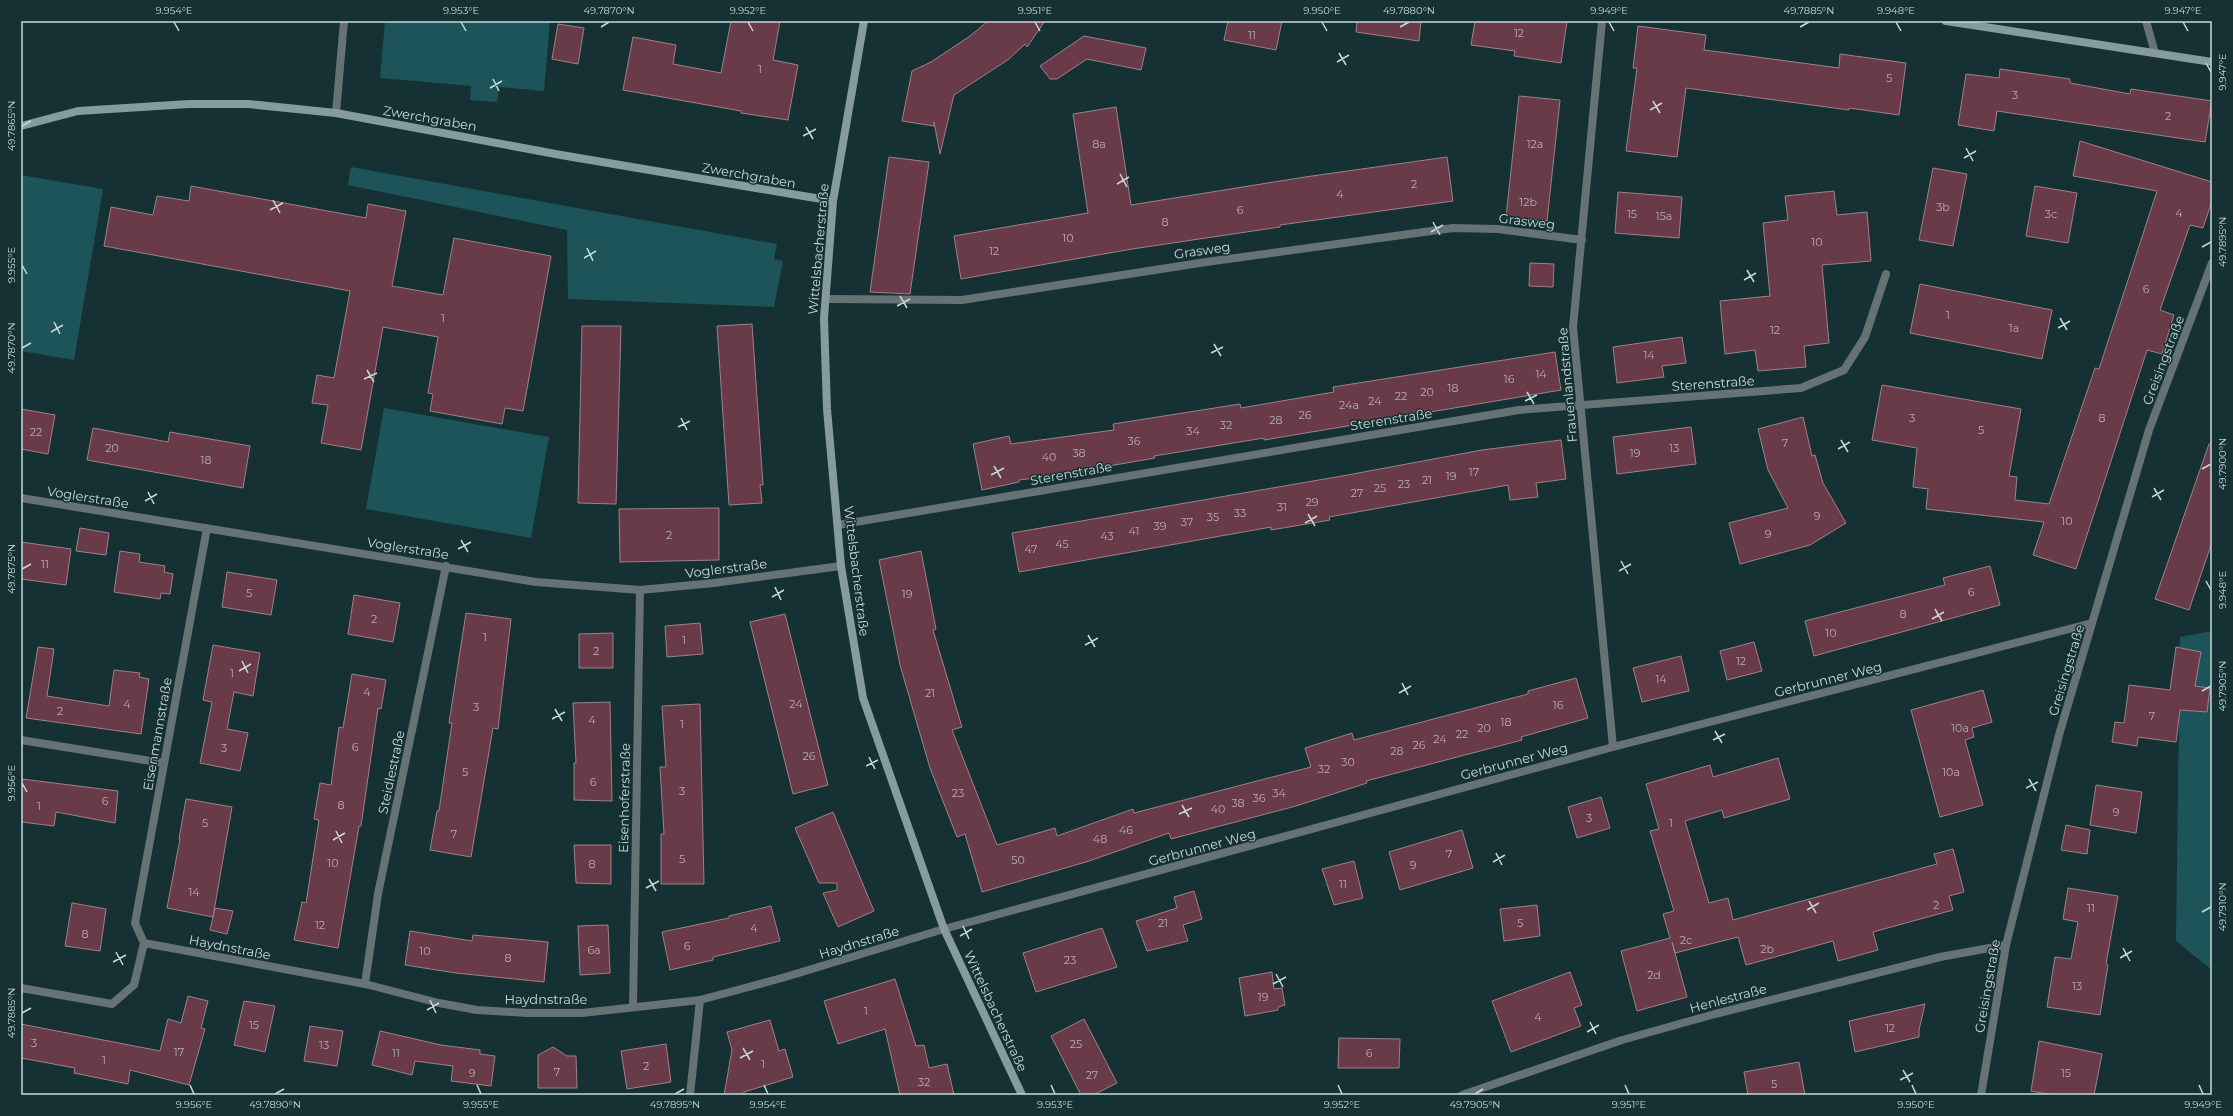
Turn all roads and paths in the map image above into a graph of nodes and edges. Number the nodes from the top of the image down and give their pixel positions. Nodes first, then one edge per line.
1 (344, 21) edge
2 (864, 21) edge
3 (1602, 21) edge
4 (1946, 21) edge
5 (2146, 21) edge
6 (2155, 54) junction
7 (2212, 62) edge
8 (336, 113) junction
9 (21, 126) edge
10 (833, 201) junction
11 (1582, 240) junction
12 (2212, 263) edge
13 (1886, 274) dead end
14 (826, 299) junction
15 (1580, 405) junction
16 (21, 498) edge
17 (838, 526) junction
18 (207, 528) junction
19 (446, 566) junction
20 (841, 566) junction
21 (640, 590) junction
22 (2092, 623) junction
23 (21, 740) edge
24 (1613, 747) junction
25 (163, 763) junction
26 (944, 929) junction
27 (144, 943) junction
28 (2006, 945) junction
29 (365, 984) junction
30 (21, 988) edge
31 (700, 1000) junction
32 (633, 1007) junction
33 (690, 1095) edge
34 (1022, 1095) edge
35 (1462, 1095) edge
36 (1981, 1095) edge

1 - 8 street
2 - 10 street, Wittelsbacherstraße
3 - 11 street, Frauenlandstraße
4 - 6 street
5 - 6 street
6 - 7 street
8 - 9 street, Zwerchgraben
8 - 10 street, Zwerchgraben
10 - 14 street, Wittelsbacherstraße
11 - 14 street, Grasweg
11 - 15 street, Frauenlandstraße
12 - 22 street, Greisingstraße
13 - 15 street, Sterenstraße
14 - 17 street, Wittelsbacherstraße
15 - 17 street, Sterenstraße
15 - 24 street, Frauenlandstraße
16 - 18 street, Voglerstraße
17 - 20 street, Wittelsbacherstraße
18 - 19 street, Voglerstraße
18 - 25 street, Eisenmannstraße
19 - 21 street, Voglerstraße
19 - 29 street, Steidlestraße
20 - 21 street, Voglerstraße
20 - 26 street, Wittelsbacherstraße
21 - 32 street, Eisenhoferstraße
22 - 24 street, Gerbrunner Weg
22 - 28 street, Greisingstraße
23 - 25 street
24 - 26 street, Gerbrunner Weg
25 - 27 street, Eisenmannstraße
26 - 31 street, Haydnstraße
26 - 34 street, Wittelsbacherstraße
27 - 29 street, Haydnstraße
27 - 30 street
28 - 35 street, Henlestraße
28 - 36 street, Greisingstraße
29 - 32 street, Haydnstraße
31 - 32 street, Haydnstraße
31 - 33 street

